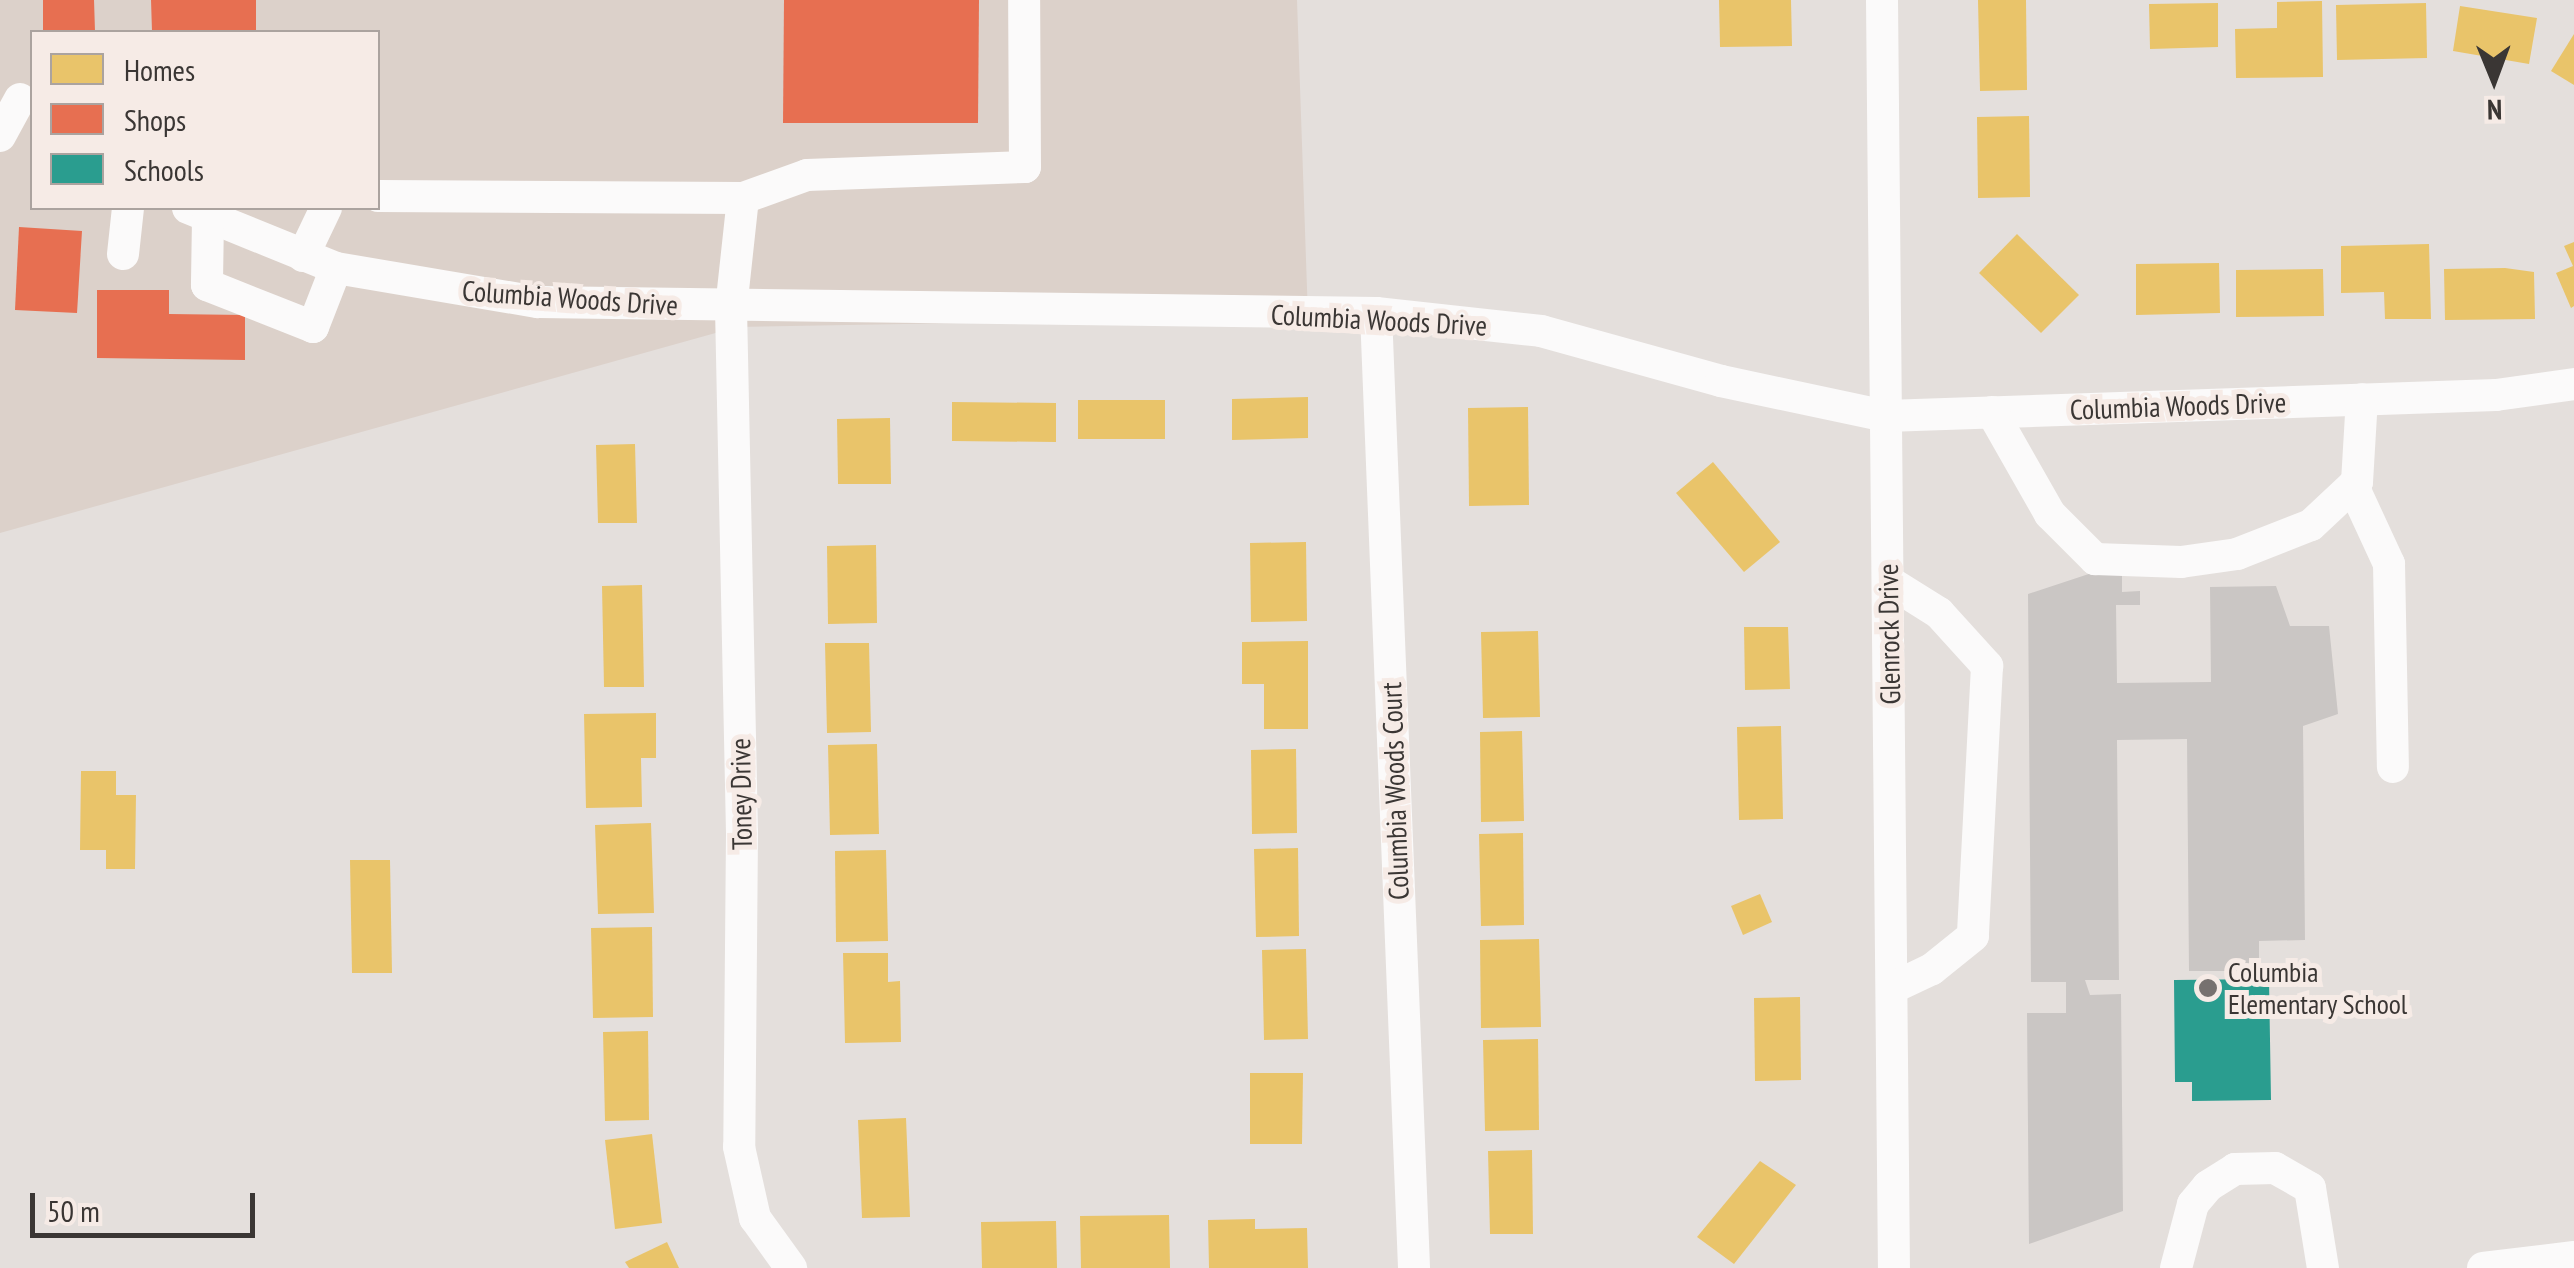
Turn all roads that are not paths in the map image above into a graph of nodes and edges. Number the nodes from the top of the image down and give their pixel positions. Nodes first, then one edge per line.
1 (1024, 0) edge
2 (1882, 0) edge
3 (18, 97) edge
4 (0, 136) edge
5 (380, 196) edge
6 (743, 198) junction
7 (128, 210) edge
8 (325, 210) edge
9 (198, 213) edge
10 (123, 254) dead end
11 (302, 256) junction
12 (336, 268) junction
13 (730, 308) junction
14 (1376, 314) junction
15 (2574, 384) edge
16 (2362, 399) junction
17 (1992, 412) junction
18 (1886, 416) junction
19 (2353, 486) junction
20 (1888, 581) junction
21 (2393, 767) dead end
22 (1892, 988) junction
23 (2574, 1256) edge
24 (791, 1268) edge
25 (1414, 1268) edge
26 (1894, 1268) edge
27 (2176, 1268) edge
28 (2322, 1268) edge
29 (2483, 1268) edge

1 - 6 street
2 - 18 street, Glenrock Drive
3 - 4 street
5 - 6 street
6 - 13 street, Toney Drive
7 - 10 street
8 - 11 street
9 - 11 street, Columbia Woods Drive
9 - 12 street
11 - 12 street, Columbia Woods Drive
12 - 13 street, Columbia Woods Drive
13 - 14 street, Columbia Woods Drive
13 - 24 street, Toney Drive
14 - 18 street, Columbia Woods Drive
14 - 25 street, Columbia Woods Court
15 - 16 street, Columbia Woods Drive
16 - 17 street, Columbia Woods Drive
16 - 19 street
17 - 18 street, Columbia Woods Drive
17 - 19 street
18 - 20 street, Glenrock Drive
19 - 21 street
20 - 22 street, Glenrock Drive
20 - 22 street
22 - 26 street, Glenrock Drive
23 - 29 street
27 - 28 street

